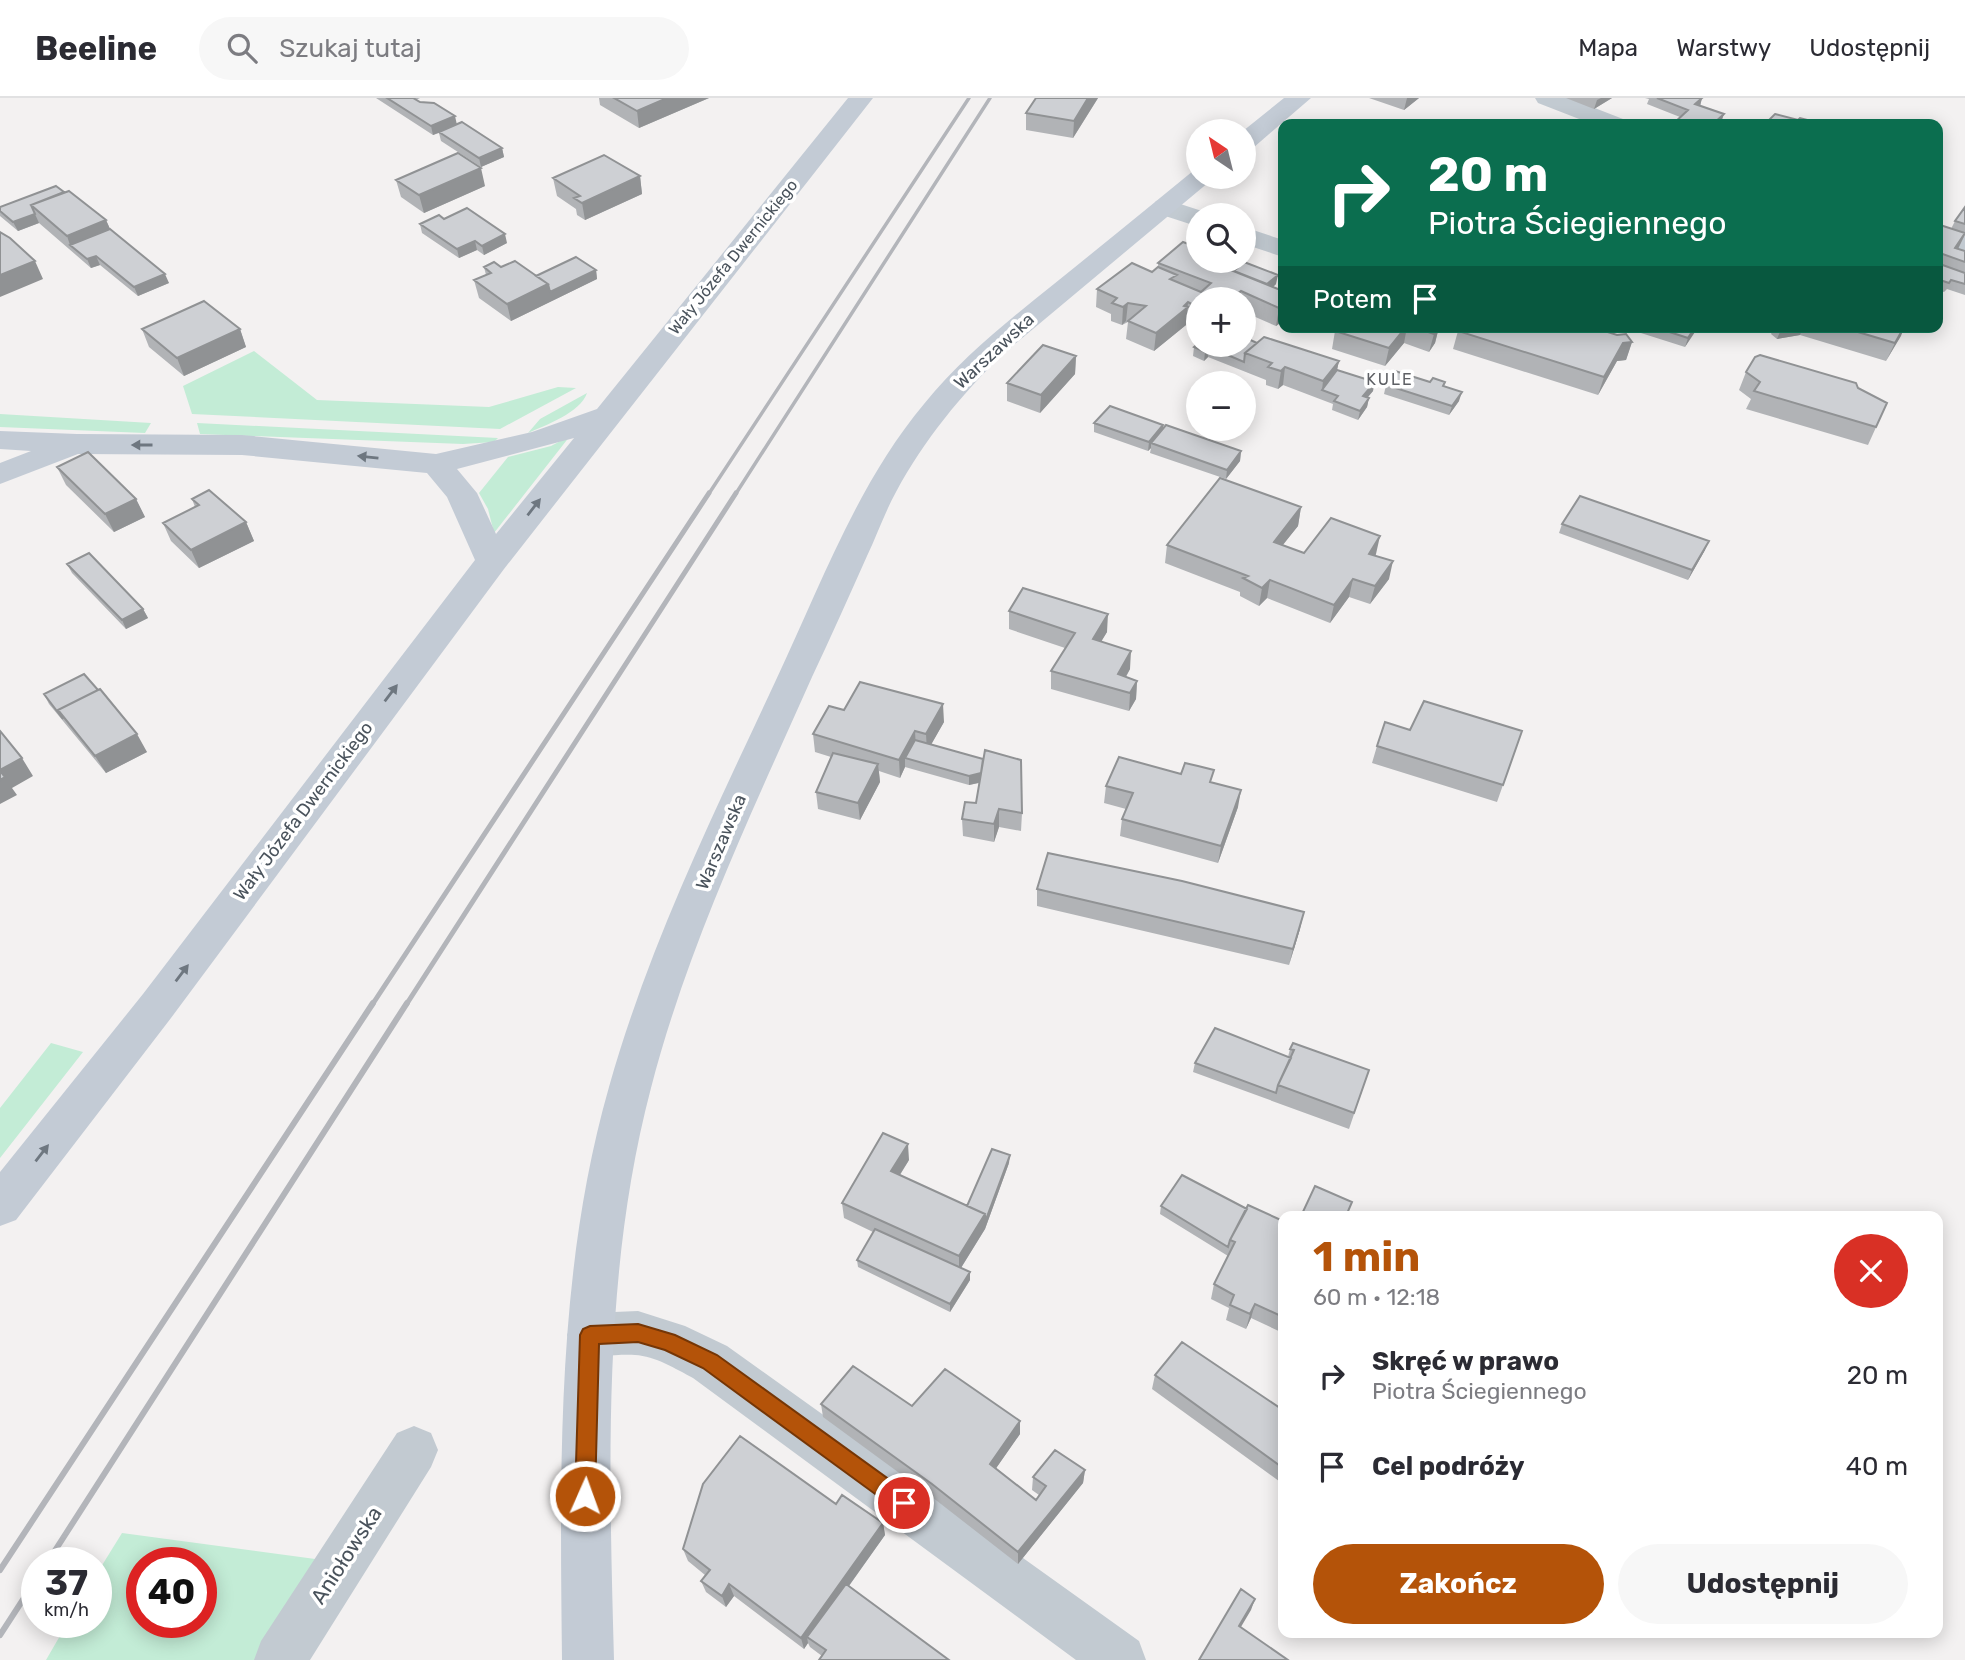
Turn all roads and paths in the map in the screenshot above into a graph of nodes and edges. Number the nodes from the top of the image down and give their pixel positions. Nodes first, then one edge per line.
1 (862, 98) edge
2 (1299, 98) edge
3 (1547, 98) edge
4 (1601, 119) edge
5 (1256, 133) edge
6 (1195, 189) edge
7 (1182, 213) edge
8 (1943, 238) edge
9 (1256, 239) edge
10 (1965, 244) edge
11 (1278, 247) edge
12 (605, 416) junction
13 (0, 440) edge
14 (78, 444) junction
15 (436, 464) junction
16 (0, 474) edge
17 (492, 561) junction
18 (0, 1206) edge
19 (590, 1335) junction
20 (414, 1450) dead end
21 (280, 1660) edge
22 (589, 1660) edge
23 (1120, 1660) edge

1 - 12 street, Wały Józefa Dwernickiego
2 - 5 street
3 - 4 street
6 - 7 street, Warszawska
7 - 19 street, Warszawska
8 - 10 street
9 - 11 street
12 - 15 street
17 -> 12 street, Wały Józefa Dwernickiego
13 - 14 street
15 -> 14 street
14 - 16 street
15 - 17 street
18 -> 17 street, Wały Józefa Dwernickiego
19 - 22 street, Warszawska
19 - 23 street
20 - 21 street, Aniołowska

